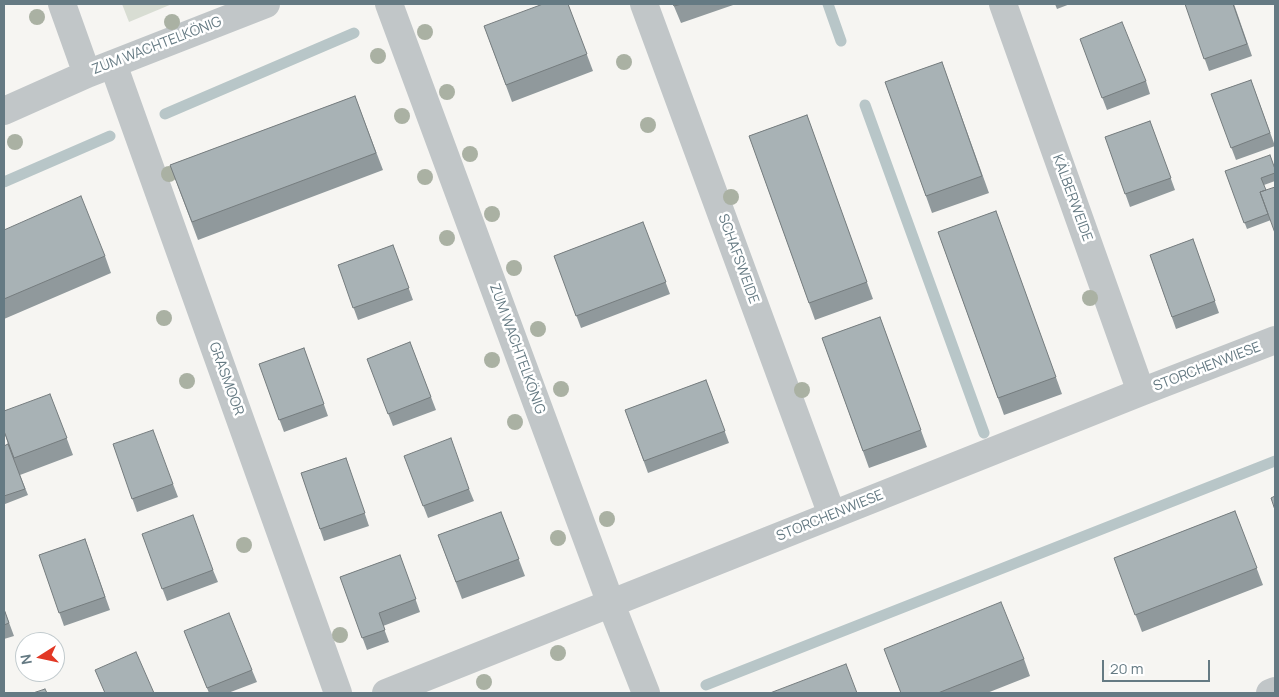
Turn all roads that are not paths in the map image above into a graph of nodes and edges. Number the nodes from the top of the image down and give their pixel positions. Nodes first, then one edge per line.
1 (62, 4) edge
2 (266, 4) edge
3 (389, 4) edge
4 (644, 4) edge
5 (1003, 4) edge
6 (113, 64) junction
7 (87, 74) junction
8 (4, 111) edge
9 (1275, 340) edge
10 (1141, 392) junction
11 (832, 515) junction
12 (611, 604) junction
13 (1275, 691) edge
14 (338, 693) edge
15 (386, 693) edge
16 (646, 693) edge
17 (1270, 693) edge

1 - 7 street, ZUM WACHTELKÖNIG
2 - 6 street, ZUM WACHTELKÖNIG
3 - 12 street, ZUM WACHTELKÖNIG
4 - 11 street, SCHAFSWEIDE
5 - 10 street, KÄLBERWEIDE
6 - 7 street, ZUM WACHTELKÖNIG
6 - 14 street, GRASMOOR
7 - 8 street
9 - 10 street, STORCHENWIESE
10 - 11 street, STORCHENWIESE
11 - 12 street, STORCHENWIESE
12 - 15 street, STORCHENWIESE
12 - 16 street, ZUM WACHTELKÖNIG
13 - 17 street

